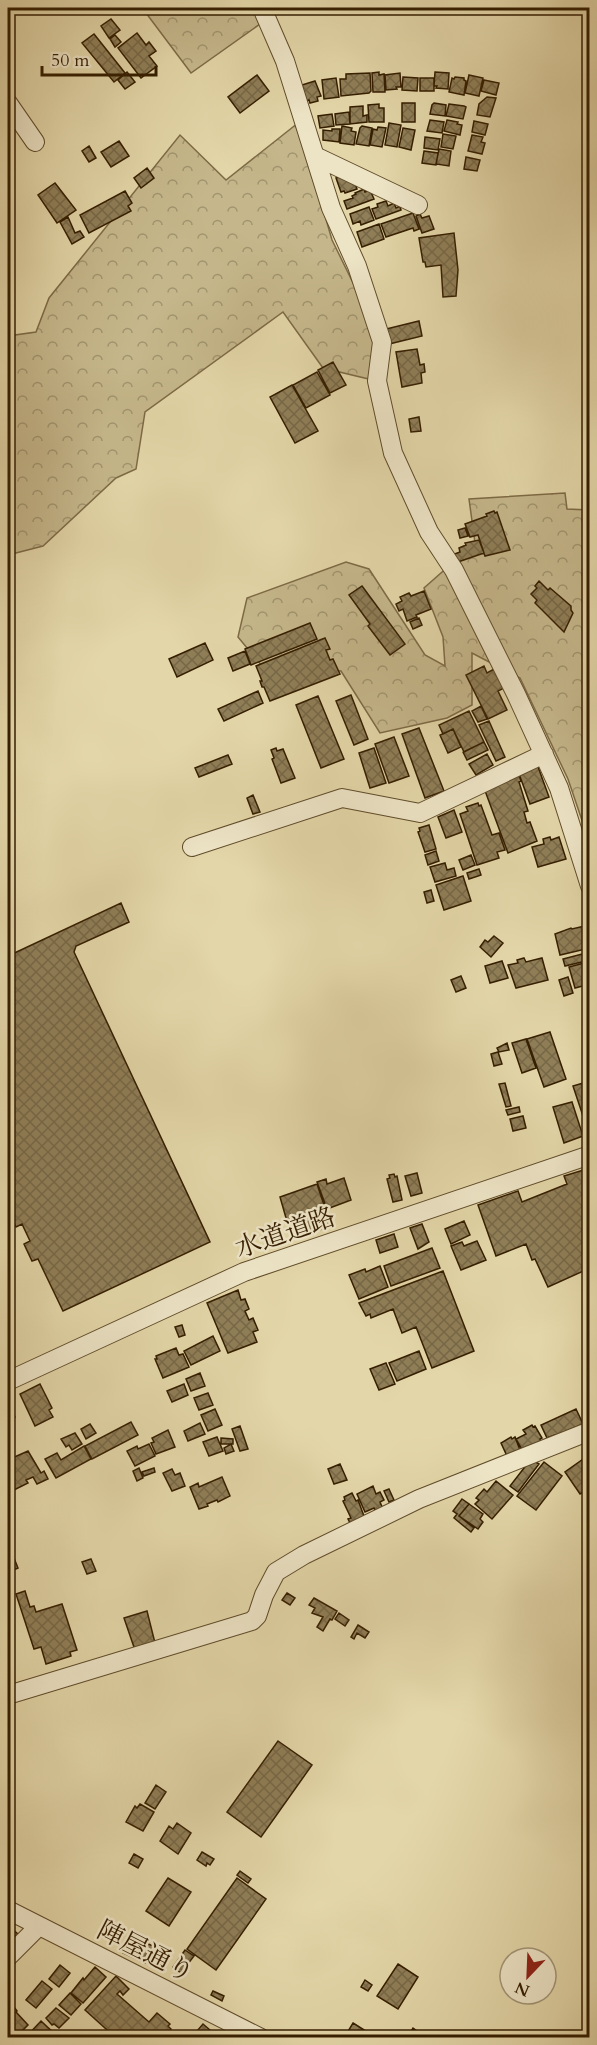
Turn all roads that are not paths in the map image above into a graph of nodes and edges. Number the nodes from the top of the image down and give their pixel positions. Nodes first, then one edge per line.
1 (262, 8) edge
2 (8, 103) edge
3 (35, 142) dead end
4 (315, 156) junction
5 (418, 205) dead end
6 (544, 754) junction
7 (192, 847) dead end
8 (590, 886) edge
9 (590, 1155) edge
10 (8, 1381) edge
11 (590, 1431) edge
12 (8, 1695) edge
13 (8, 1910) edge
14 (39, 1926) junction
15 (8, 1957) edge
16 (261, 2037) edge

1 - 4 street
2 - 3 street
4 - 5 street
4 - 6 street
6 - 7 street
6 - 8 street
9 - 10 street, 水道道路
11 - 12 street
13 - 14 street, 陣屋通り
14 - 15 street
14 - 16 street, 陣屋通り

